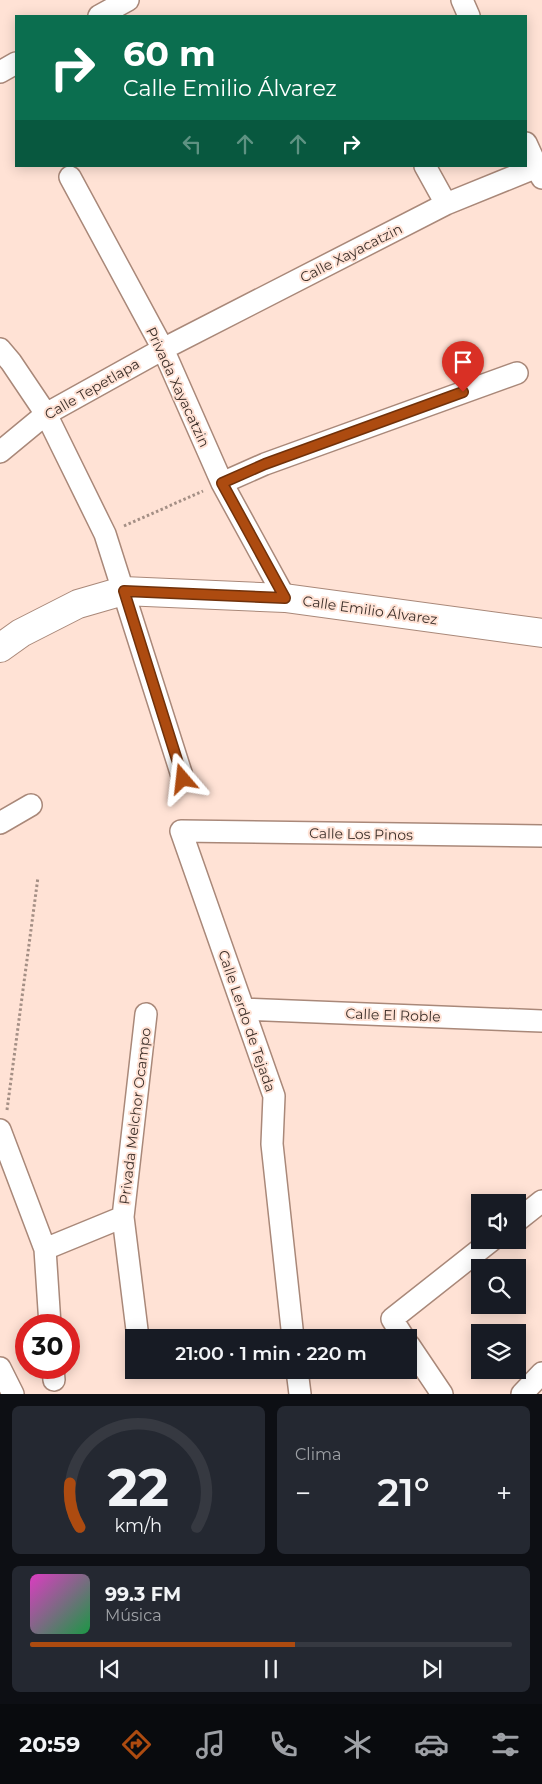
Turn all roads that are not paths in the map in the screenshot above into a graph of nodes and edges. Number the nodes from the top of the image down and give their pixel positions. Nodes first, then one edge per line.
1 (128, 0) edge
2 (462, 0) edge
3 (101, 15) edge
4 (469, 15) edge
5 (15, 64) edge
6 (0, 72) edge
7 (527, 145) edge
8 (425, 167) edge
9 (540, 170) edge
10 (70, 177) dead end
11 (446, 204) junction
12 (163, 349) junction
13 (0, 350) edge
14 (517, 373) dead end
15 (46, 414) junction
16 (0, 452) edge
17 (222, 483) junction
18 (124, 591) junction
19 (285, 598) junction
20 (542, 633) edge
21 (0, 648) edge
22 (183, 779) dead end
23 (31, 805) dead end
24 (0, 823) edge
25 (181, 831) joint
26 (542, 836) edge
27 (244, 1009) junction
28 (146, 1014) dead end
29 (542, 1021) edge
30 (2, 1134) edge
31 (542, 1201) edge
32 (526, 1214) edge
33 (123, 1218) junction
34 (45, 1249) junction
35 (481, 1249) edge
36 (49, 1314) edge
37 (137, 1329) edge
38 (292, 1329) edge
39 (398, 1329) edge
40 (417, 1356) edge
41 (0, 1368) edge
42 (542, 1373) edge
43 (298, 1379) edge
44 (12, 1394) edge
45 (300, 1394) edge
46 (442, 1394) edge
47 (522, 1394) edge

1 - 3 street
2 - 4 street
5 - 6 street
7 - 9 street
8 - 11 street
9 - 11 street, Calle Xayacatzin
10 - 12 street, Privada Xayacatzin
11 - 12 street, Calle Xayacatzin
12 - 15 street, Calle Tepetlapa
12 - 17 street, Privada Xayacatzin
13 - 15 street
14 - 17 street
15 - 16 street, Calle Tepetlapa
15 - 18 street
17 - 19 street, Privada Xayacatzin
18 - 19 street, Calle Emilio Álvarez
18 - 21 street, Calle Emilio Álvarez
18 - 22 street
19 - 20 street, Calle Emilio Álvarez
23 - 24 street
25 - 26 street, Calle Los Pinos
25 - 27 street, Calle Lerdo de Tejada
27 - 29 street, Calle El Roble
27 - 38 street, Calle Lerdo de Tejada
28 - 33 street, Privada Melchor Ocampo
30 - 34 street
31 - 32 street
33 - 34 street
33 - 37 street, Privada Melchor Ocampo
34 - 36 street
35 - 39 street
40 - 46 street
41 - 44 street
42 - 47 street
43 - 45 street

